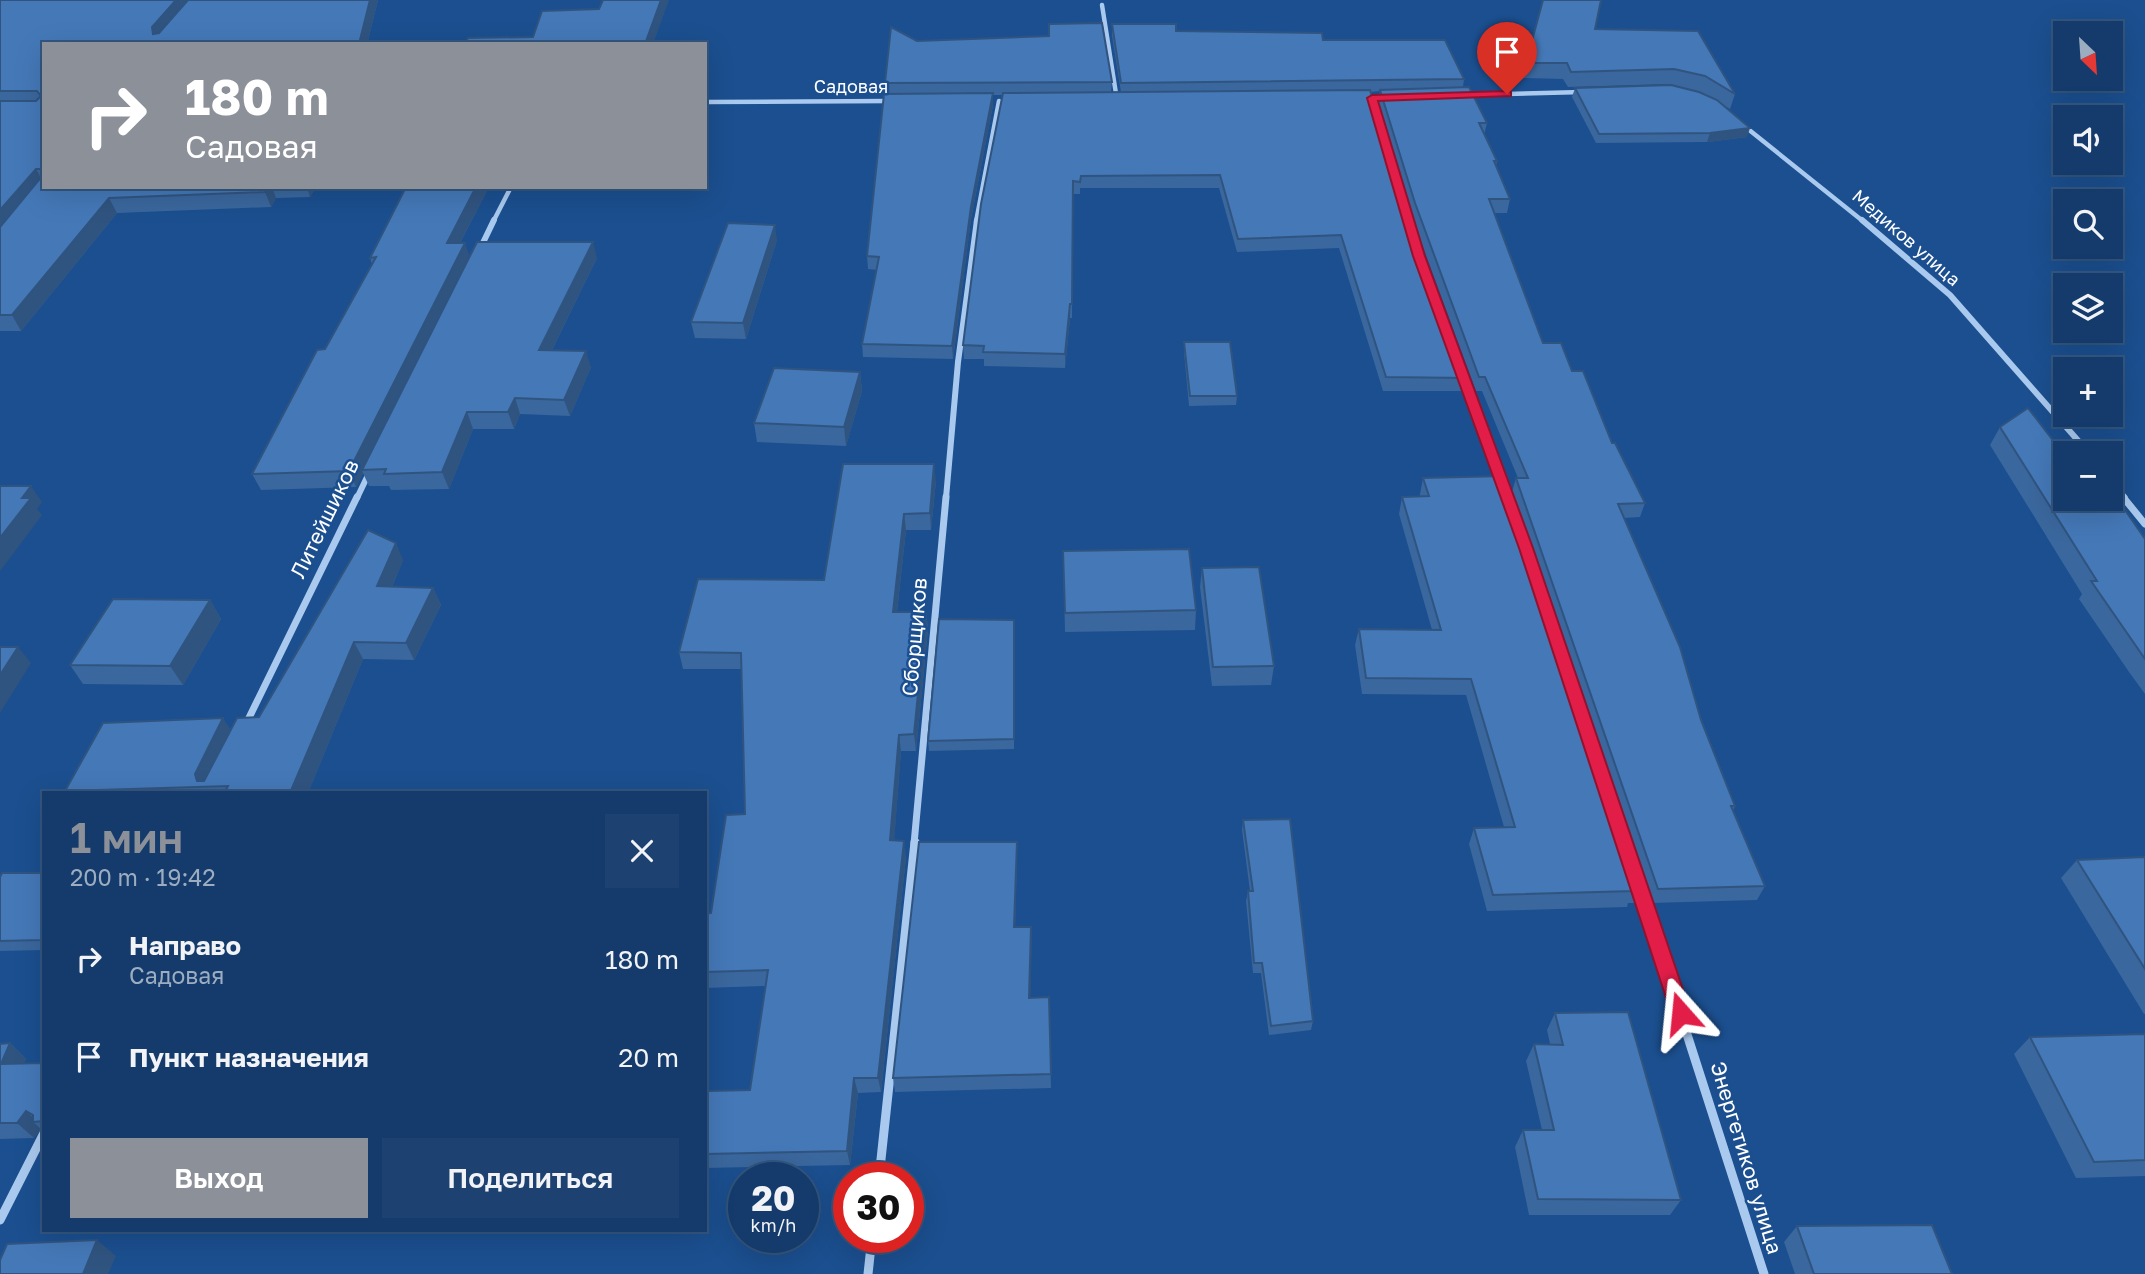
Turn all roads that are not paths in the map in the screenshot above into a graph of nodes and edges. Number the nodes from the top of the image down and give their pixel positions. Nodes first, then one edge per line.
1 (1102, 5) dead end
2 (1588, 92) edge
3 (1453, 95) edge
4 (1104, 100) edge
5 (1117, 100) junction
6 (1127, 100) edge
7 (902, 101) edge
8 (986, 101) edge
9 (999, 101) junction
10 (1013, 101) edge
11 (707, 102) edge
12 (1736, 119) edge
13 (510, 189) edge
14 (474, 261) edge
15 (1458, 368) edge
16 (2078, 441) edge
17 (376, 459) edge
18 (1506, 496) edge
19 (2123, 496) edge
20 (2145, 523) edge
21 (242, 731) edge
22 (1635, 872) edge
23 (42, 1137) edge
24 (880, 1162) edge
25 (0, 1220) edge
26 (870, 1253) edge
27 (868, 1274) edge
28 (1764, 1274) edge

1 - 5 street
2 - 3 street
4 - 5 street
5 - 6 street
7 - 11 street, Садовая
8 - 9 street
9 - 10 street
9 - 24 street, Сборщиков
12 - 16 street, Медиков улица
13 - 14 street
15 - 18 street
17 - 21 street, Литейшиков
19 - 20 street
22 - 28 street, Энергетиков улица
23 - 25 street
26 - 27 street

